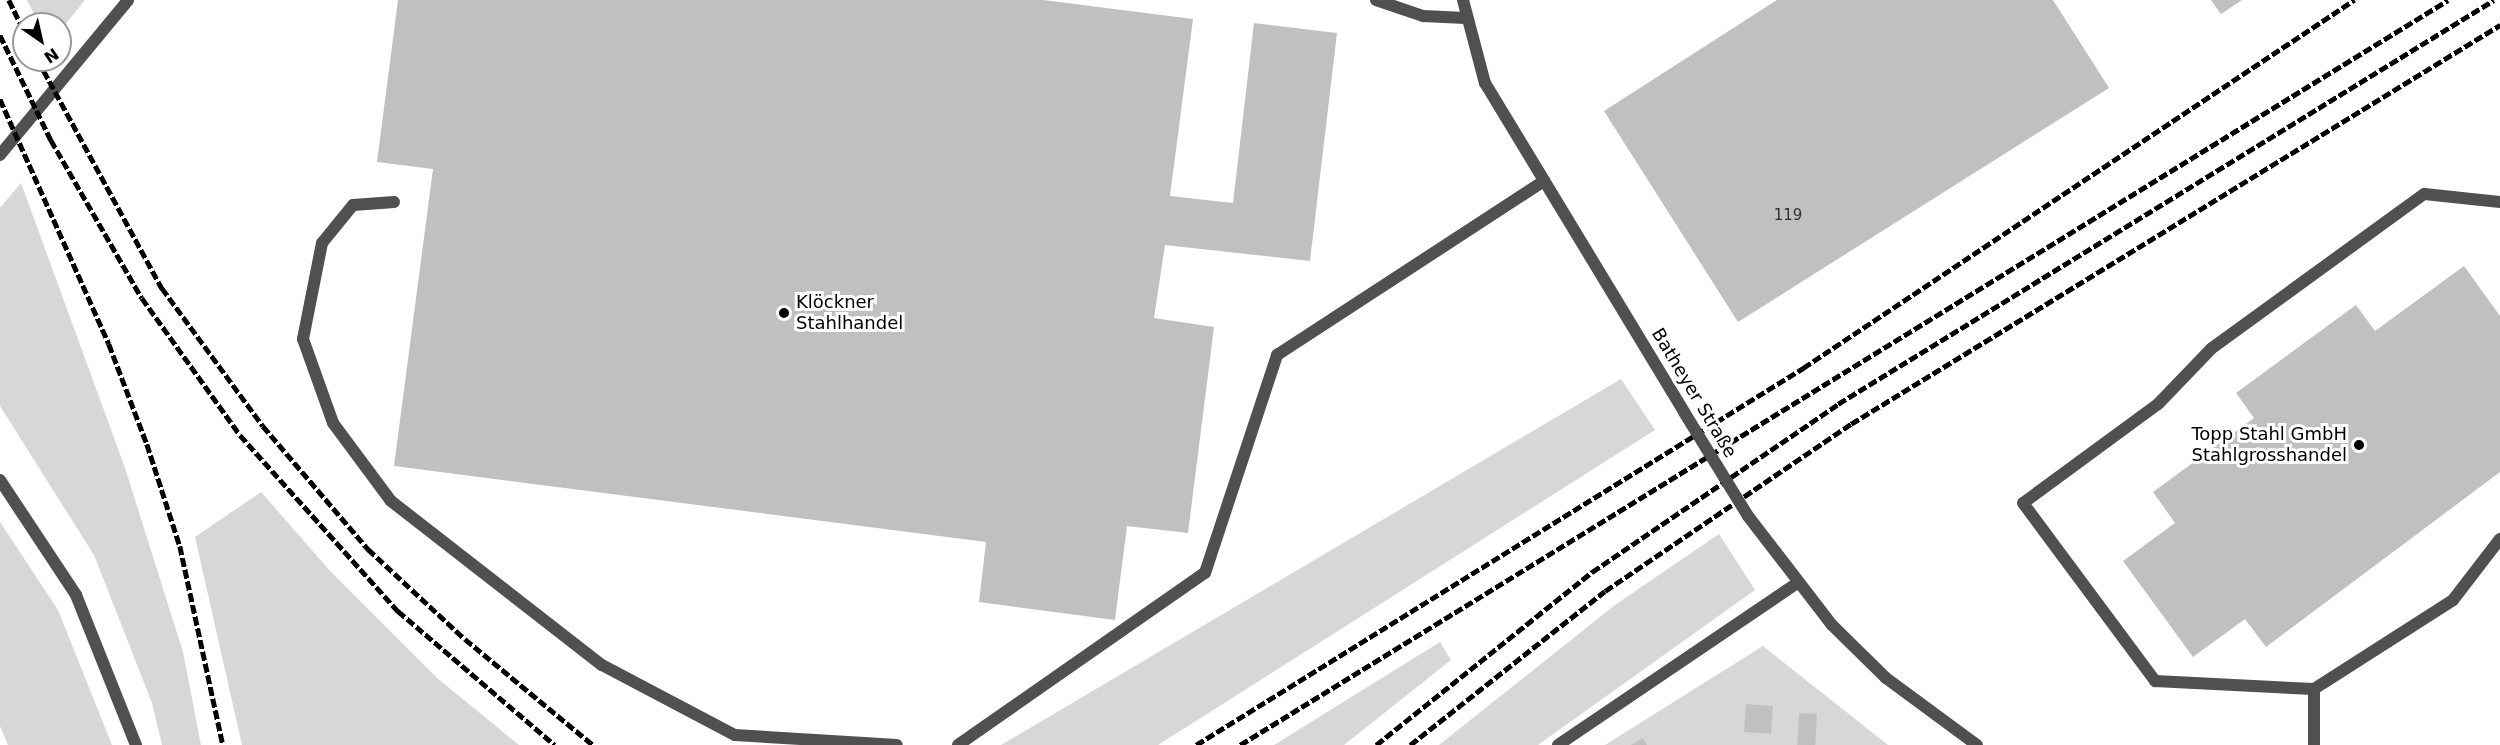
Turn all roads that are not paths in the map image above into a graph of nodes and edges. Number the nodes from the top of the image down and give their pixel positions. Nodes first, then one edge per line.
1 (128, 0) edge
2 (1376, 0) edge
3 (1463, 0) edge
4 (1465, 18) junction
5 (1, 153) edge
6 (1544, 181) junction
7 (394, 202) dead end
8 (2500, 202) edge
9 (0, 480) edge
10 (2500, 539) edge
11 (1796, 584) junction
12 (2314, 688) junction
13 (136, 745) edge
14 (897, 745) edge
15 (958, 745) edge
16 (1558, 745) edge
17 (1977, 745) edge
18 (2314, 745) edge

1 - 5 street
2 - 4 street
3 - 4 street, Batheyer Straße
4 - 6 street, Batheyer Straße
6 - 11 street, Batheyer Straße, bridge
6 - 15 street
7 - 14 street
8 - 12 street
9 - 13 street
10 - 12 street
11 - 16 street
11 - 17 street, Batheyer Straße
12 - 18 street

